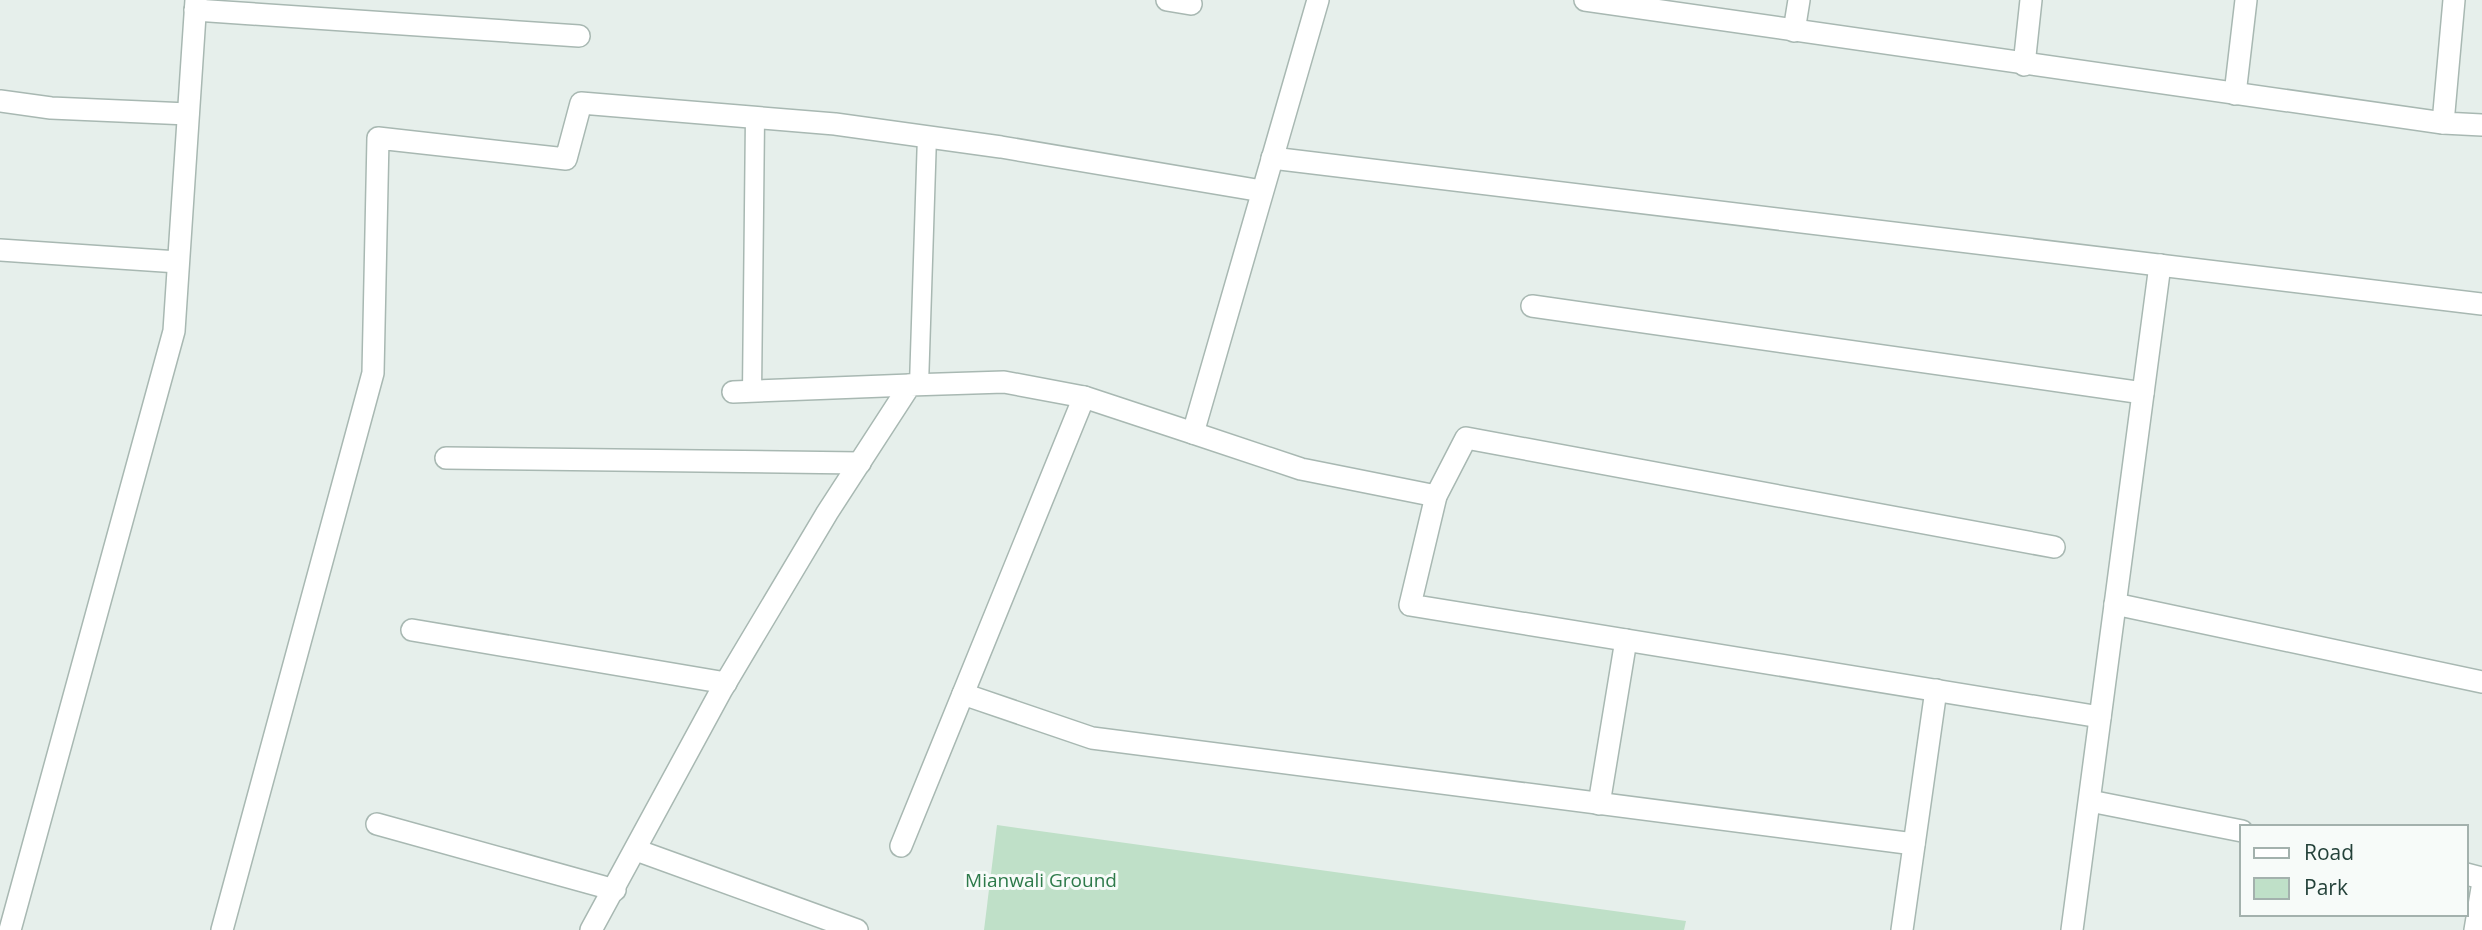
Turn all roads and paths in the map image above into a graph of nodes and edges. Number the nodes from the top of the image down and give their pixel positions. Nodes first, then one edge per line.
1 (1167, 0) edge
2 (1318, 0) edge
3 (1585, 0) edge
4 (1799, 0) edge
5 (2031, 0) edge
6 (2246, 0) edge
7 (2454, 0) edge
8 (1192, 4) dead end
9 (195, 5) edge
10 (1794, 31) junction
11 (579, 36) dead end
12 (2024, 65) junction
13 (2235, 94) junction
14 (0, 101) edge
15 (188, 114) junction
16 (755, 118) junction
17 (2442, 123) junction
18 (2482, 125) edge
19 (927, 136) junction
20 (1272, 158) junction
21 (1262, 191) junction
22 (0, 250) edge
23 (178, 262) junction
24 (2160, 265) junction
25 (2482, 304) edge
26 (1532, 306) dead end
27 (915, 385) junction
28 (743, 392) joint
29 (2143, 394) junction
30 (1084, 397) junction
31 (1193, 433) junction
32 (446, 458) dead end
33 (860, 463) junction
34 (1436, 496) junction
35 (2054, 547) dead end
36 (2115, 604) junction
37 (412, 630) dead end
38 (1626, 640) junction
39 (2482, 682) edge
40 (726, 683) junction
41 (1937, 690) junction
42 (963, 694) junction
43 (2100, 717) junction
44 (2090, 802) junction
45 (1599, 804) junction
46 (377, 824) dead end
47 (2240, 831) edge
48 (1914, 844) junction
49 (901, 846) dead end
50 (636, 850) junction
51 (2482, 888) edge
52 (615, 890) junction
53 (10, 930) edge
54 (222, 930) edge
55 (591, 930) edge
56 (857, 930) edge
57 (1902, 930) edge
58 (2072, 930) edge
59 (2475, 930) edge

1 - 8 street
2 - 20 street
3 - 10 street
4 - 10 street
5 - 12 street
6 - 13 street
7 - 17 street
9 - 11 street
9 - 15 street
10 - 12 street
12 - 13 street
13 - 17 street
14 - 15 street
15 - 23 street
16 - 19 street
16 - 28 lane
16 - 54 street
17 - 18 street
19 - 21 street
19 - 27 lane
20 - 21 street
20 - 24 street
21 - 31 street
22 - 23 street
23 - 53 street
24 - 25 street
24 - 29 street
26 - 29 street
27 - 28 street
27 - 30 street
27 - 33 street
29 - 36 street
30 - 31 street
30 - 42 street
31 - 34 street
32 - 33 street
33 - 40 street
34 - 35 street
34 - 38 street
36 - 39 street
36 - 43 street
37 - 40 street
38 - 41 street
38 - 45 street
40 - 50 street
41 - 43 street
41 - 48 street
42 - 45 street
42 - 49 street
43 - 44 street
44 - 47 street
44 - 58 street
45 - 48 street
46 - 52 street
48 - 57 street
50 - 52 street
50 - 56 street
51 - 59 street
52 - 55 street

